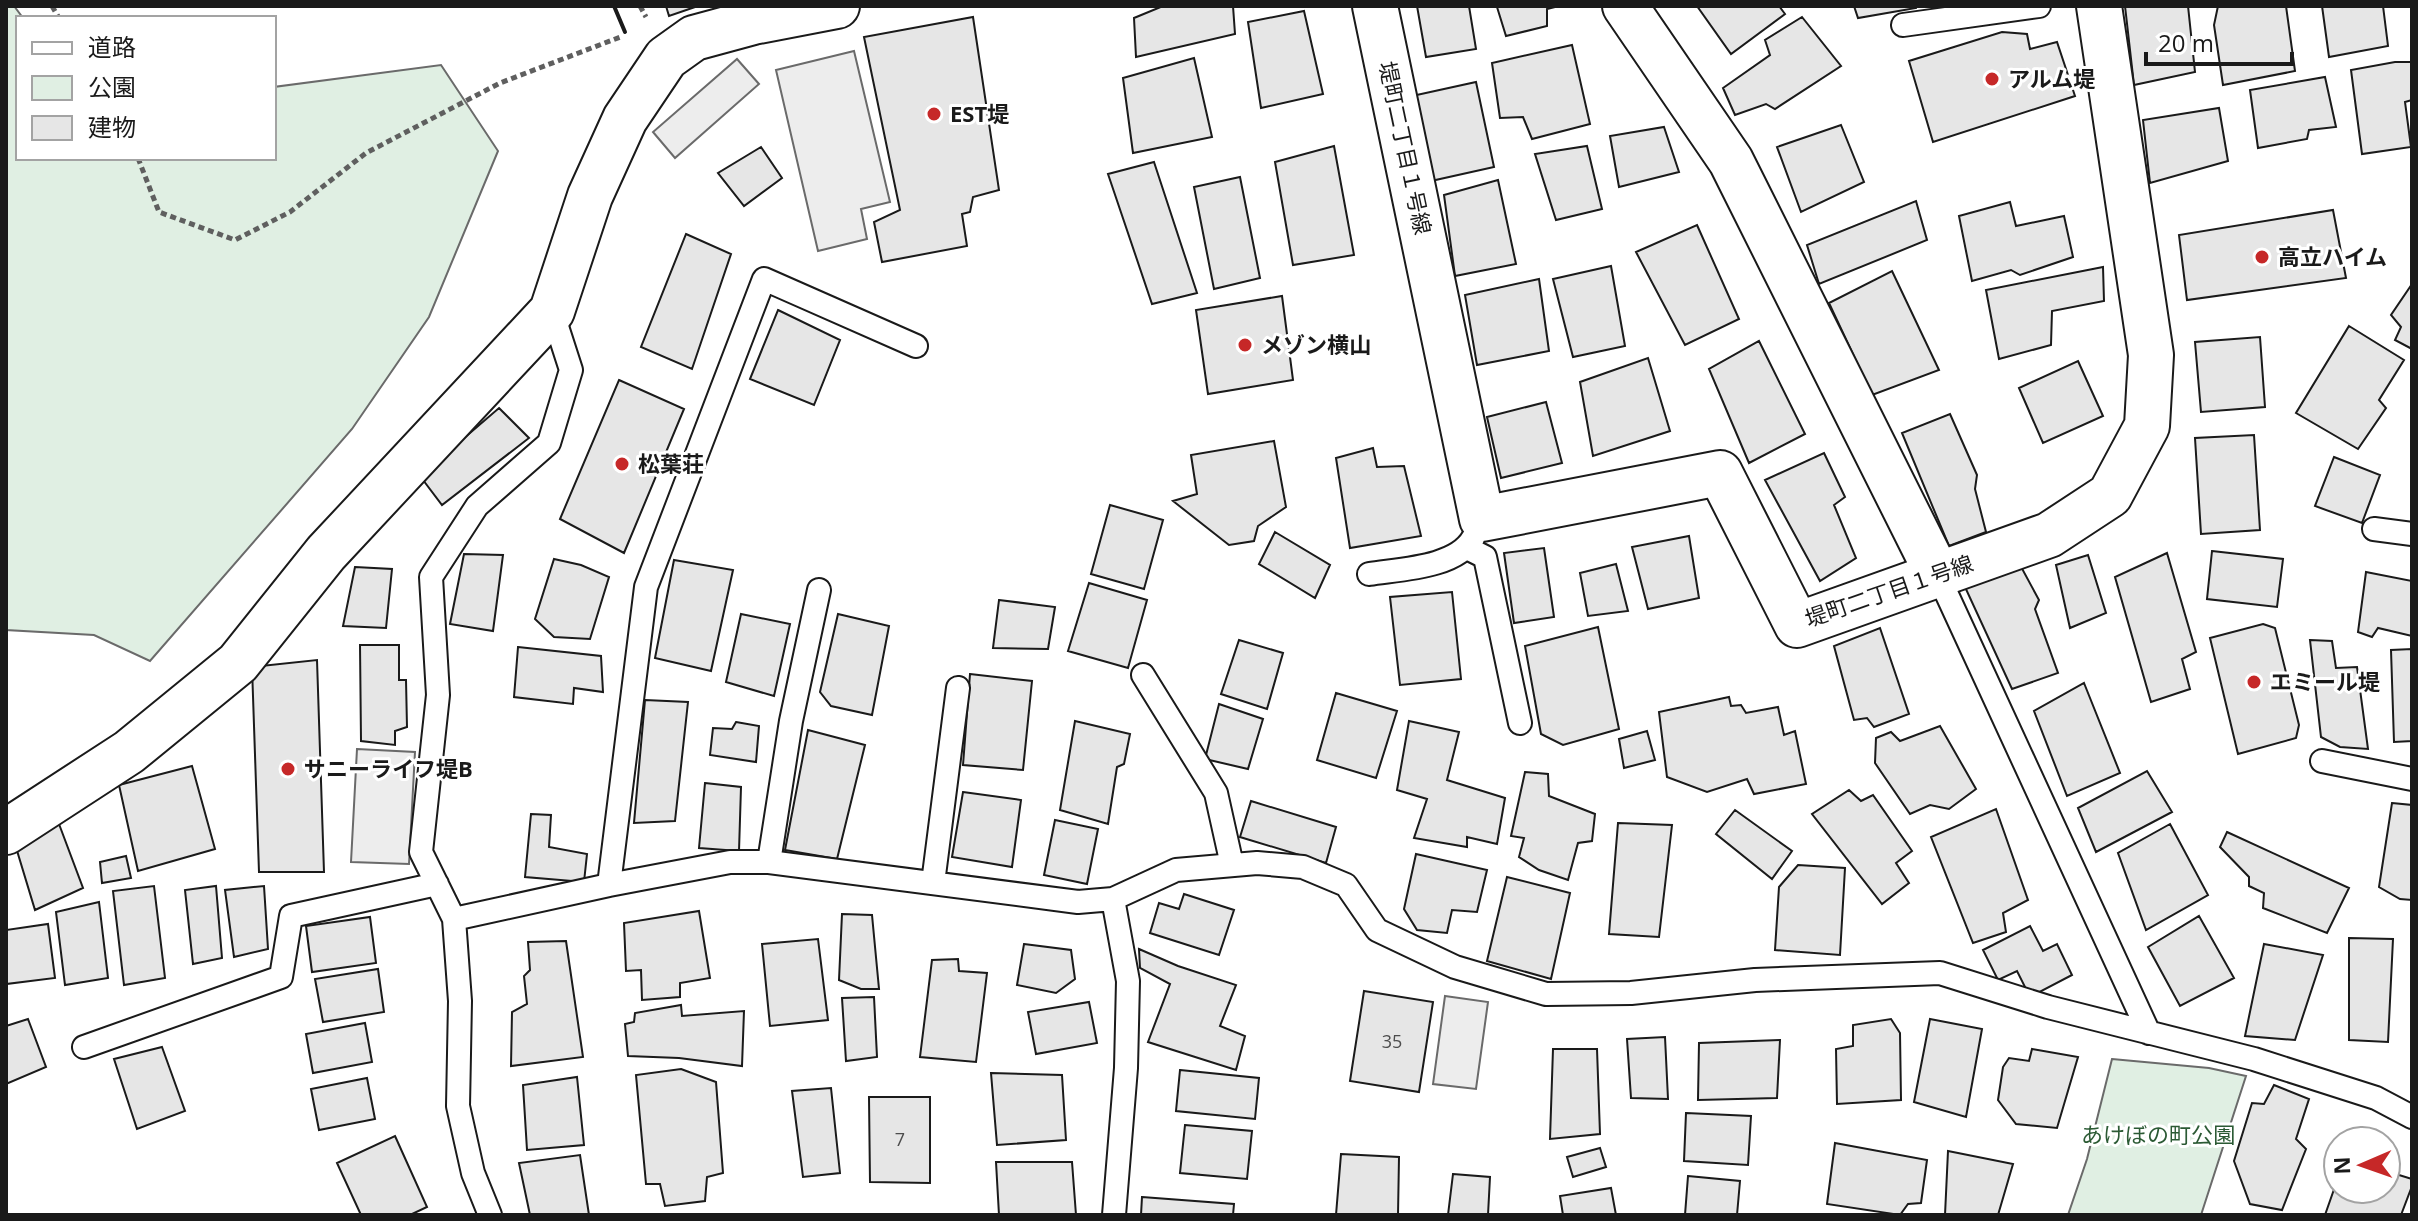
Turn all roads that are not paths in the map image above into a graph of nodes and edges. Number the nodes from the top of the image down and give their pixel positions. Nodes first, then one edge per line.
1 (837, 6) edge
2 (1375, 6) edge
3 (1625, 6) edge
4 (2039, 6) edge
5 (2099, 6) edge
6 (1903, 25) dead end
7 (552, 311) junction
8 (916, 346) dead end
9 (2374, 529) dead end
10 (1474, 533) junction
11 (2412, 534) edge
12 (1937, 573) junction
13 (1369, 574) dead end
14 (819, 590) dead end
15 (1143, 675) dead end
16 (958, 688) dead end
17 (1520, 723) dead end
18 (2322, 761) dead end
19 (2412, 779) edge
20 (6, 832) edge
21 (769, 862) junction
22 (1232, 865) junction
23 (933, 883) junction
24 (437, 884) junction
25 (609, 885) junction
26 (1113, 899) junction
27 (454, 919) junction
28 (2149, 1033) junction
29 (84, 1047) dead end
30 (2412, 1117) edge
31 (490, 1215) edge
32 (1114, 1215) edge

1 - 7 street
2 - 10 street, 堤町二丁目１号線
3 - 12 street
4 - 6 lane
5 - 12 street, 堤町二丁目１号線
7 - 20 street
7 - 24 lane
8 - 25 lane
9 - 11 lane
10 - 12 street, 堤町二丁目１号線
10 - 13 lane
10 - 17 lane
12 - 28 lane
14 - 21 lane
15 - 22 lane
16 - 23 lane
18 - 19 lane
21 - 23 lane
21 - 25 lane
22 - 26 lane
22 - 28 lane
23 - 26 lane
24 - 27 lane
24 - 29 lane
25 - 27 lane
26 - 32 lane
27 - 31 lane
28 - 30 lane

